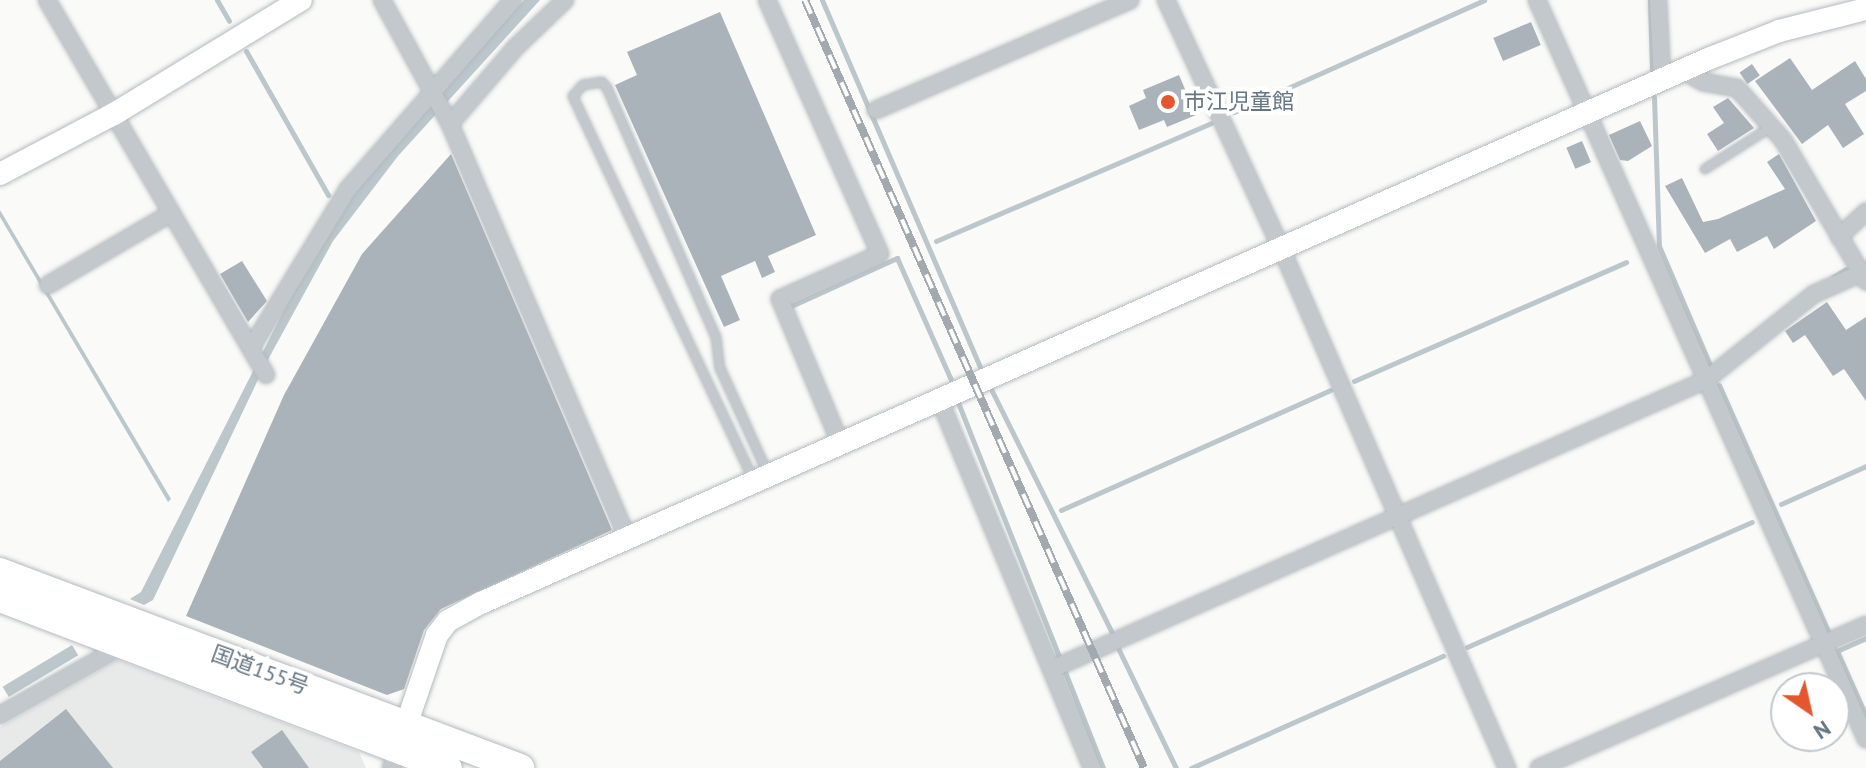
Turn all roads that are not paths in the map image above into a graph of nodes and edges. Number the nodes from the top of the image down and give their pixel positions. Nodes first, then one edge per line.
1 (47, 0) edge
2 (301, 0) edge
3 (382, 0) edge
4 (513, 0) edge
5 (565, 0) edge
6 (767, 0) edge
7 (1130, 0) edge
8 (1166, 0) edge
9 (1537, 0) edge
10 (1658, 0) edge
11 (1866, 9) edge
12 (1684, 71) junction
13 (1662, 80) junction
14 (432, 89) junction
15 (876, 110) dead end
16 (1587, 112) junction
17 (114, 114) junction
18 (450, 124) junction
19 (1771, 127) junction
20 (1705, 169) dead end
21 (0, 174) edge
22 (1866, 212) edge
23 (171, 213) junction
24 (1839, 237) junction
25 (1282, 250) junction
26 (1864, 275) edge
27 (48, 285) dead end
28 (253, 351) junction
29 (265, 373) dead end
30 (1706, 380) junction
31 (940, 401) junction
32 (841, 445) junction
33 (762, 480) junction
34 (1396, 518) junction
35 (628, 540) junction
36 (0, 572) edge
37 (0, 598) edge
38 (1866, 625) edge
39 (1824, 644) junction
40 (124, 645) junction
41 (1052, 669) junction
42 (0, 715) edge
43 (1866, 739) edge
44 (399, 747) edge
45 (448, 768) edge
46 (520, 768) edge
47 (1092, 768) edge
48 (1507, 768) edge
49 (1539, 768) edge

1 - 17 street
2 - 17 street
3 - 14 street
4 - 14 street
5 - 18 street
6 - 32 street
7 - 15 street
8 - 25 street
9 - 16 street
10 - 13 street
11 - 12 street
12 - 13 street
12 - 19 street
13 - 16 street
14 - 18 street
14 - 28 street
16 - 25 street
16 - 30 street
17 - 21 street
17 - 23 street
18 - 35 street
19 - 20 lane
19 - 24 street
22 - 24 street
23 - 27 street
23 - 28 street
24 - 26 street
25 - 31 street
25 - 34 street
26 - 30 street
28 - 29 street
30 - 34 street
30 - 39 street
31 - 32 street
31 - 41 street
32 - 33 street
33 - 33 lane
33 - 35 street
34 - 41 street
34 - 48 street
35 - 44 street
36 - 44 highway, 国道155号
37 - 40 highway, 国道155号
38 - 39 street
39 - 43 street
39 - 49 street
40 - 42 street
40 - 44 highway, 国道155号
41 - 47 street
44 - 45 highway, 国道155号
44 - 46 highway, 国道155号

